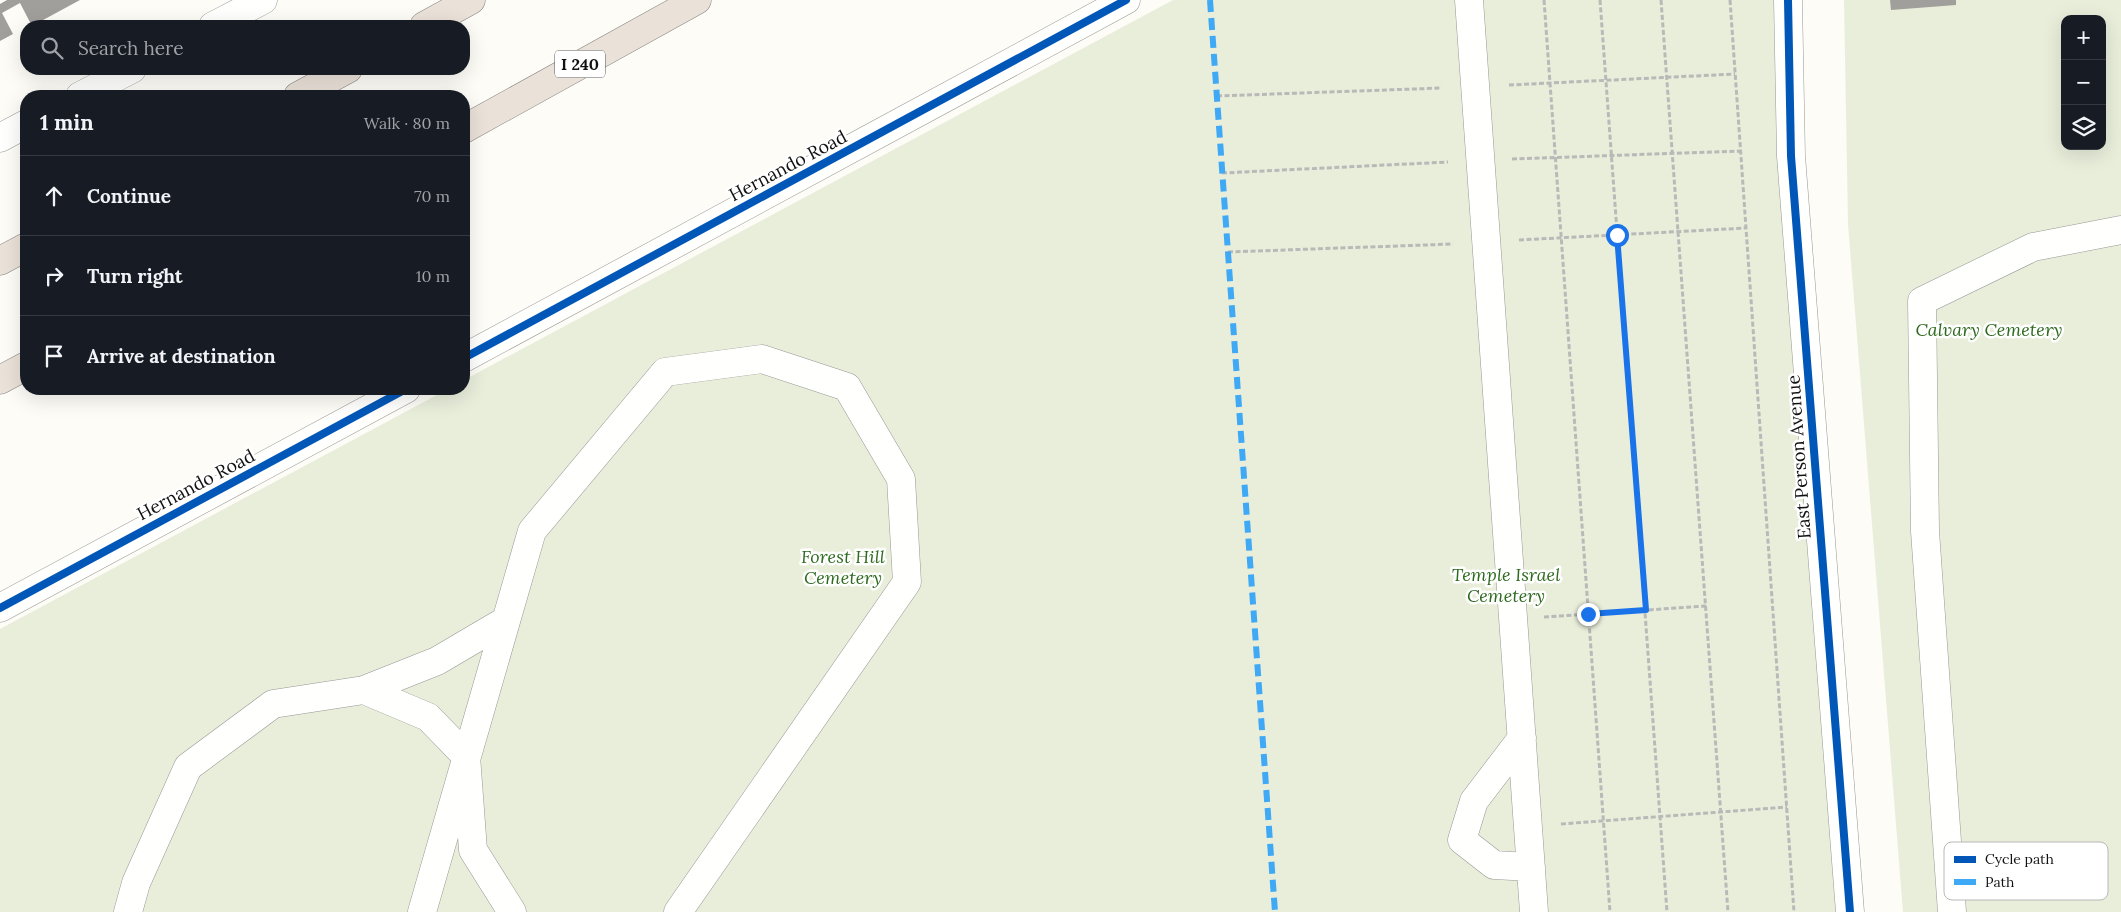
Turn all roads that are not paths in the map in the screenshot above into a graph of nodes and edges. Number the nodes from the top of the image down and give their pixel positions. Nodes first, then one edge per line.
1 (263, 0) edge
2 (472, 0) edge
3 (697, 0) edge
4 (1126, 0) edge
5 (1469, 0) edge
6 (1788, 0) edge
7 (225, 20) edge
8 (435, 20) edge
9 (120, 75) edge
10 (337, 75) edge
11 (92, 90) edge
12 (309, 90) edge
13 (470, 126) edge
14 (20, 127) edge
15 (0, 138) edge
16 (2121, 230) edge
17 (20, 250) edge
18 (0, 261) edge
19 (470, 355) edge
20 (20, 369) edge
21 (0, 380) edge
22 (395, 395) edge
23 (0, 608) edge
24 (505, 621) junction
25 (364, 690) junction
26 (1522, 738) junction
27 (466, 756) junction
28 (1947, 842) edge
29 (1531, 867) junction
30 (128, 912) edge
31 (422, 912) edge
32 (512, 912) edge
33 (678, 912) edge
34 (1534, 912) edge
35 (1850, 912) edge

1 - 7 street
2 - 8 highway
3 - 13 highway, I 240
4 - 19 street, Hernando Road
5 - 26 street
6 - 35 street, East Person Avenue
9 - 11 street
10 - 12 highway
14 - 15 street
16 - 28 street
17 - 18 highway
20 - 21 highway
22 - 23 street, Hernando Road
24 - 25 street
24 - 27 street
24 - 33 street
25 - 27 street
25 - 30 street
26 - 29 street
26 - 29 street
27 - 31 street
27 - 32 street
29 - 34 street

